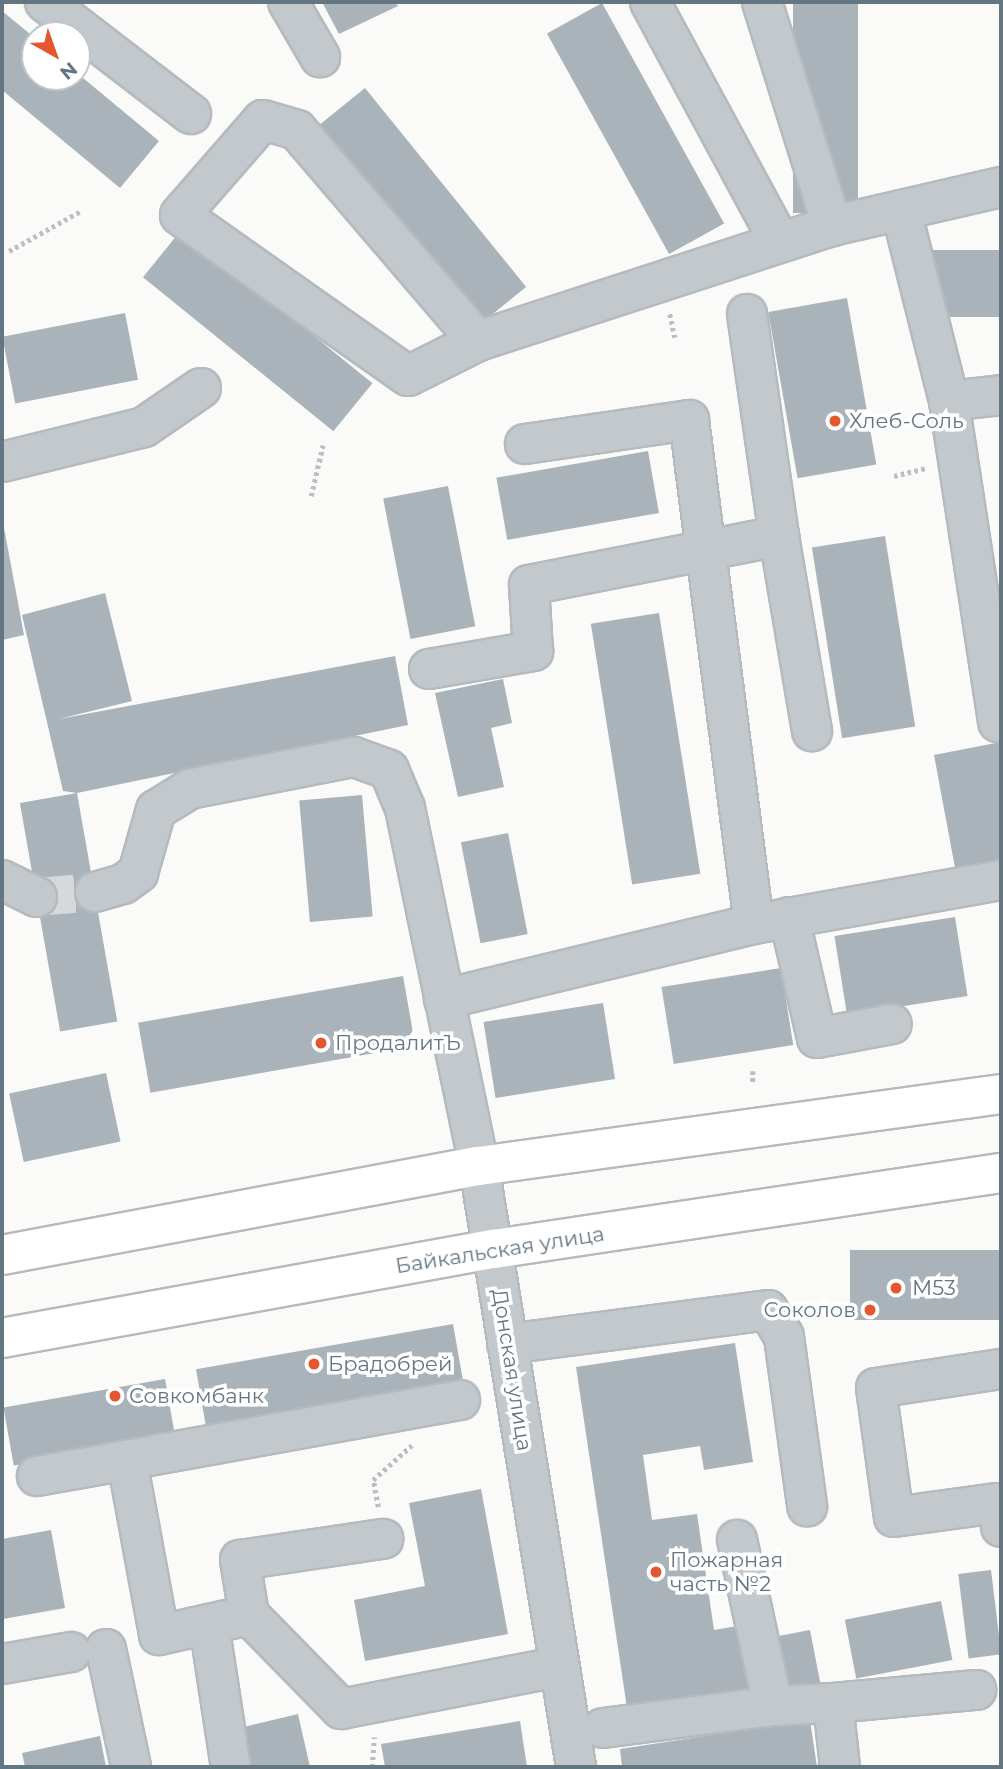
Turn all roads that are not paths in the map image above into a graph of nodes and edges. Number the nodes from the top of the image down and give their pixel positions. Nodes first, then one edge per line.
1 (45, 2) edge
2 (288, 2) edge
3 (650, 2) edge
4 (762, 2) edge
5 (320, 57) dead end
6 (191, 114) dead end
7 (1001, 187) edge
8 (901, 211) junction
9 (832, 226) junction
10 (780, 242) junction
11 (747, 314) dead end
12 (478, 341) junction
13 (201, 388) dead end
14 (1001, 395) edge
15 (949, 401) junction
16 (526, 444) dead end
17 (2, 461) edge
18 (779, 536) junction
19 (706, 549) junction
20 (429, 669) dead end
21 (998, 722) dead end
22 (812, 731) dead end
23 (2, 880) edge
24 (1001, 880) edge
25 (95, 892) tunnel mouth
26 (37, 897) tunnel mouth
27 (771, 921) junction
28 (444, 999) junction
29 (892, 1024) dead end
30 (1001, 1094) edge
31 (479, 1166) junction
32 (1001, 1173) edge
33 (494, 1249) junction
34 (2, 1255) edge
35 (2, 1338) edge
36 (507, 1344) junction
37 (1001, 1370) edge
38 (460, 1401) dead end
39 (127, 1460) junction
40 (37, 1476) dead end
41 (807, 1506) dead end
42 (1000, 1510) edge
43 (383, 1539) road end
44 (737, 1540) dead end
45 (249, 1615) junction
46 (209, 1624) junction
47 (159, 1635) junction
48 (88, 1651) junction
49 (2, 1664) edge
50 (557, 1667) junction
51 (976, 1690) dead end
52 (833, 1703) junction
53 (773, 1706) junction
54 (603, 1728) dead end
55 (131, 1767) edge
56 (231, 1767) edge
57 (576, 1767) edge
58 (840, 1767) edge

1 - 6 street
2 - 5 street
3 - 10 street
4 - 9 street
7 - 8 street
8 - 9 street
8 - 15 street
9 - 10 street
10 - 12 street
11 - 18 street
12 - 12 street
13 - 17 street
14 - 15 street
15 - 21 street
16 - 19 street
18 - 19 street
18 - 22 street
19 - 20 street
19 - 27 street
23 - 26 street
24 - 27 street
25 - 28 street, Донская улица
27 - 28 street
27 - 29 street
28 - 31 street, Донская улица
30 - 31 main road
31 - 33 street, Донская улица
31 - 34 main road
32 - 33 main road, Байкальская улица
33 - 35 main road, Байкальская улица
33 - 36 street, Донская улица
36 - 41 street
36 - 50 street, Донская улица
37 - 42 street
38 - 39 street
39 - 40 street
39 - 47 street
43 - 45 street
44 - 53 street
45 - 46 street
45 - 50 street
46 - 47 street
46 - 56 street
47 - 48 street
48 - 49 street
48 - 55 street
50 - 57 street, Донская улица
51 - 52 street
52 - 53 street
52 - 58 street
53 - 54 street

